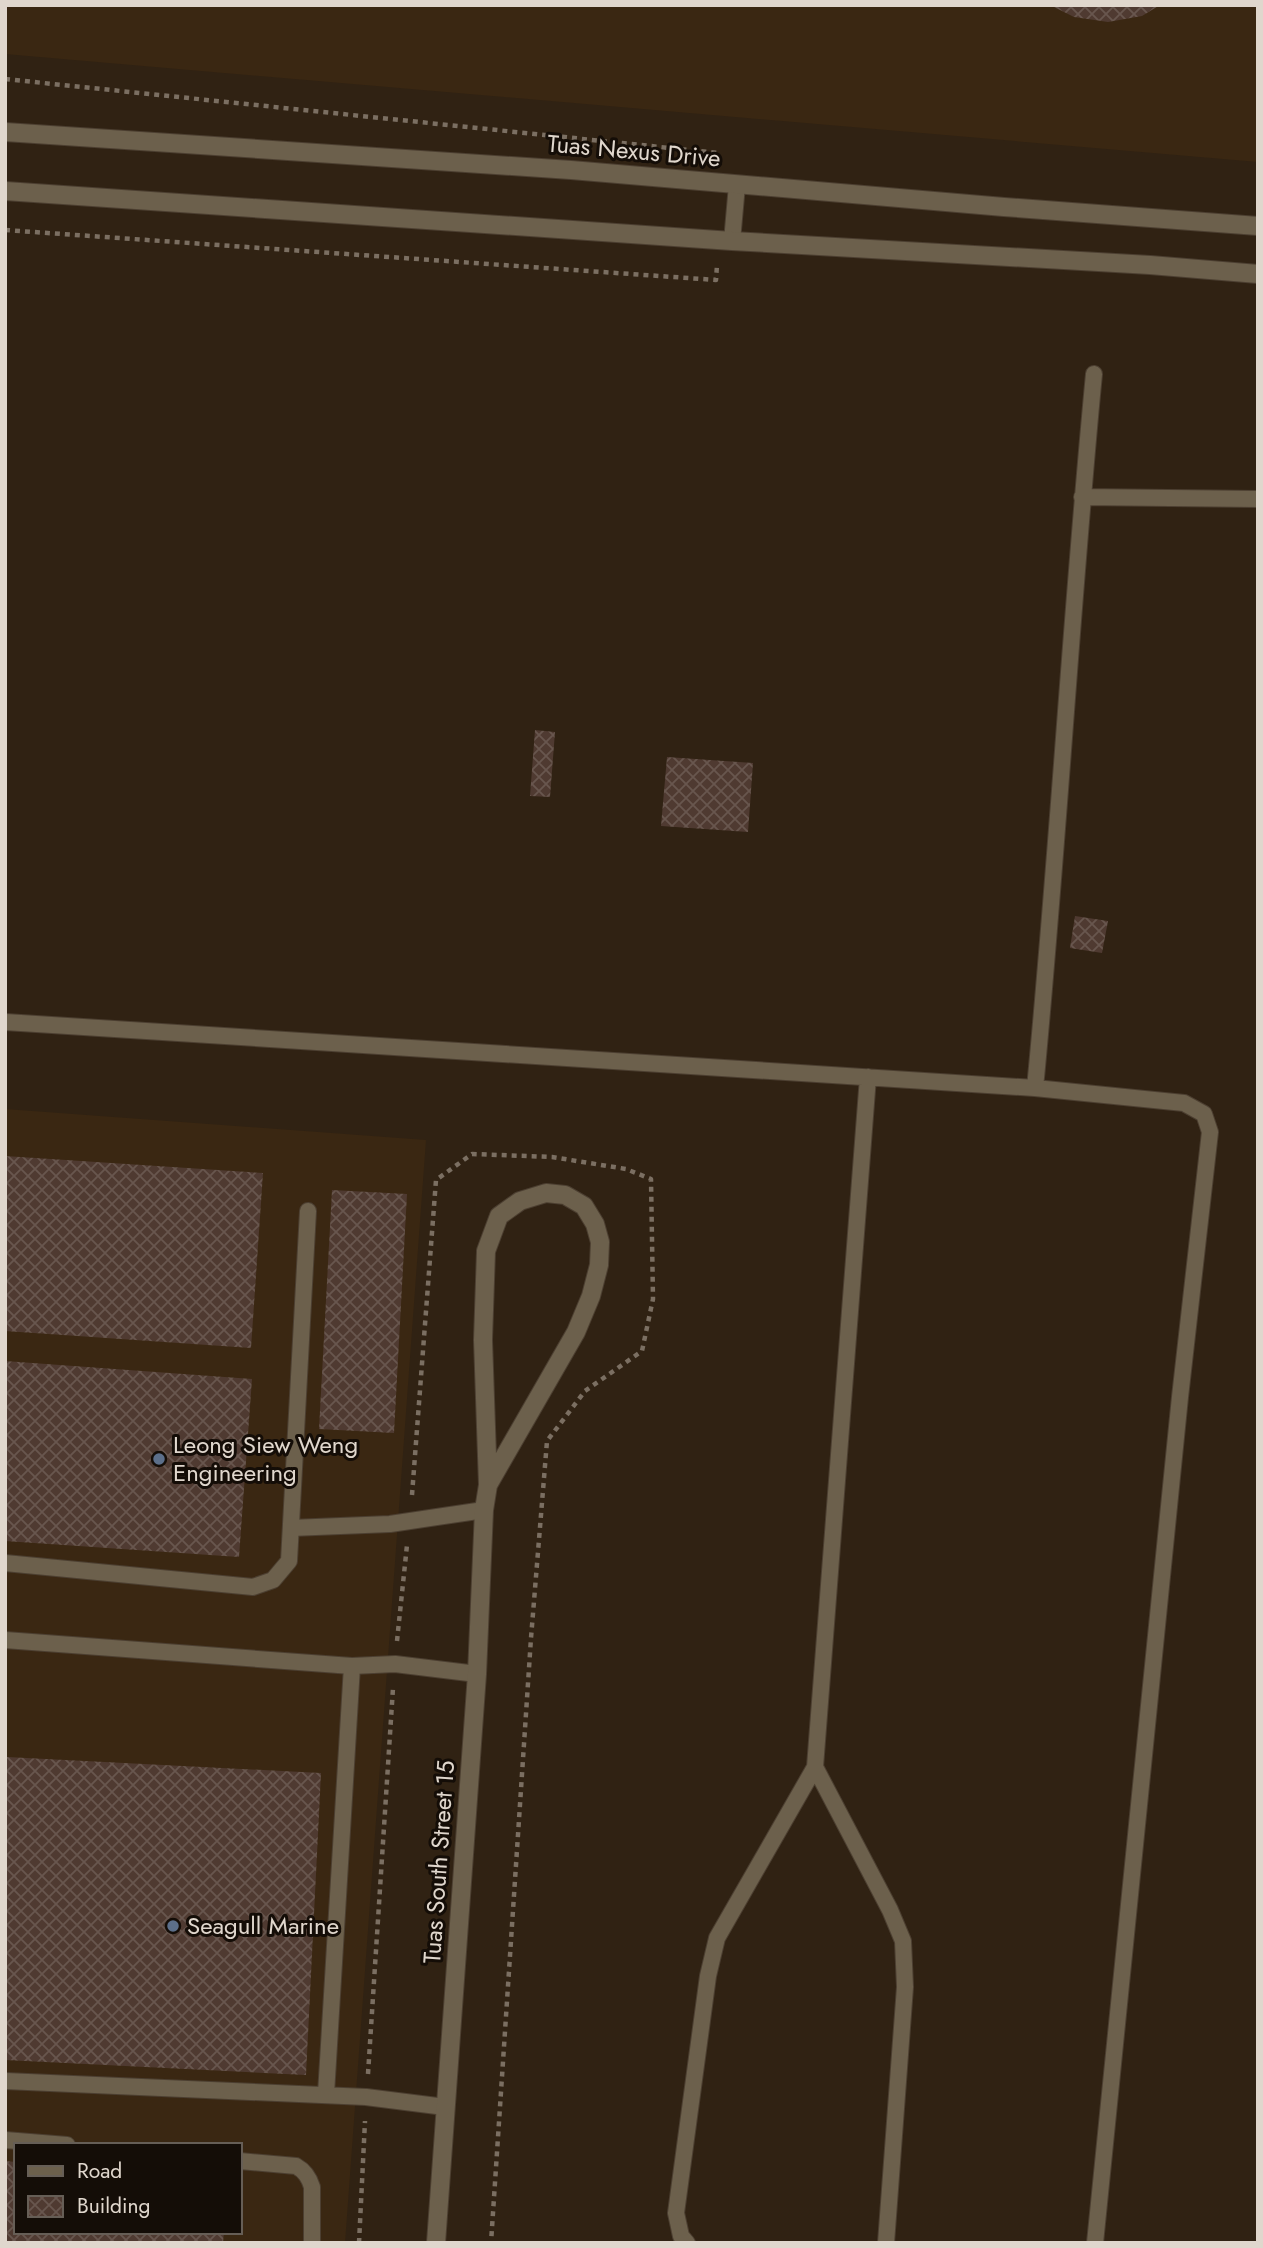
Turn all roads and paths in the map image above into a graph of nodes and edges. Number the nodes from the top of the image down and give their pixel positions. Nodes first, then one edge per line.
1 (5, 79) edge
2 (5, 132) edge
3 (737, 185) junction
4 (5, 191) edge
5 (1258, 226) edge
6 (5, 230) edge
7 (726, 240) junction
8 (1258, 274) edge
9 (1094, 374) dead end
10 (1082, 496) junction
11 (1258, 499) edge
12 (5, 1022) edge
13 (868, 1077) junction
14 (1035, 1088) junction
15 (308, 1211) dead end
16 (488, 1485) junction
17 (484, 1510) junction
18 (410, 1521) junction
19 (291, 1528) junction
20 (5, 1563) edge
21 (5, 1640) edge
22 (395, 1664) junction
23 (352, 1665) junction
24 (477, 1674) junction
25 (815, 1767) junction
26 (5, 2081) edge
27 (326, 2094) junction
28 (366, 2097) junction
29 (445, 2107) junction
30 (5, 2140) edge
31 (42, 2143) edge
32 (242, 2161) edge
33 (312, 2243) edge
34 (359, 2243) edge
35 (436, 2243) edge
36 (491, 2243) edge
37 (687, 2243) edge
38 (886, 2243) edge
39 (1095, 2243) edge

1 - 3 path
2 - 3 street, Tuas Nexus Drive
3 - 5 street, Tuas Nexus Drive
3 - 7 lane
4 - 7 street
6 - 7 path
7 - 8 street
9 - 10 lane
10 - 11 lane
10 - 14 lane
12 - 13 lane
13 - 14 lane
13 - 25 lane
14 - 39 lane
15 - 19 lane
16 - 16 street, Tuas South Street 15
16 - 17 street, Tuas South Street 15
17 - 18 lane
17 - 24 street, Tuas South Street 15
18 - 19 lane
18 - 22 path
18 - 36 path
19 - 20 lane
21 - 23 lane
22 - 23 lane
22 - 24 lane
22 - 28 path
23 - 27 lane
24 - 29 street, Tuas South Street 15
25 - 37 lane
25 - 38 lane
26 - 27 lane
27 - 28 lane
28 - 29 lane
28 - 34 path
29 - 35 street, Tuas South Street 15
30 - 31 lane
32 - 33 lane

